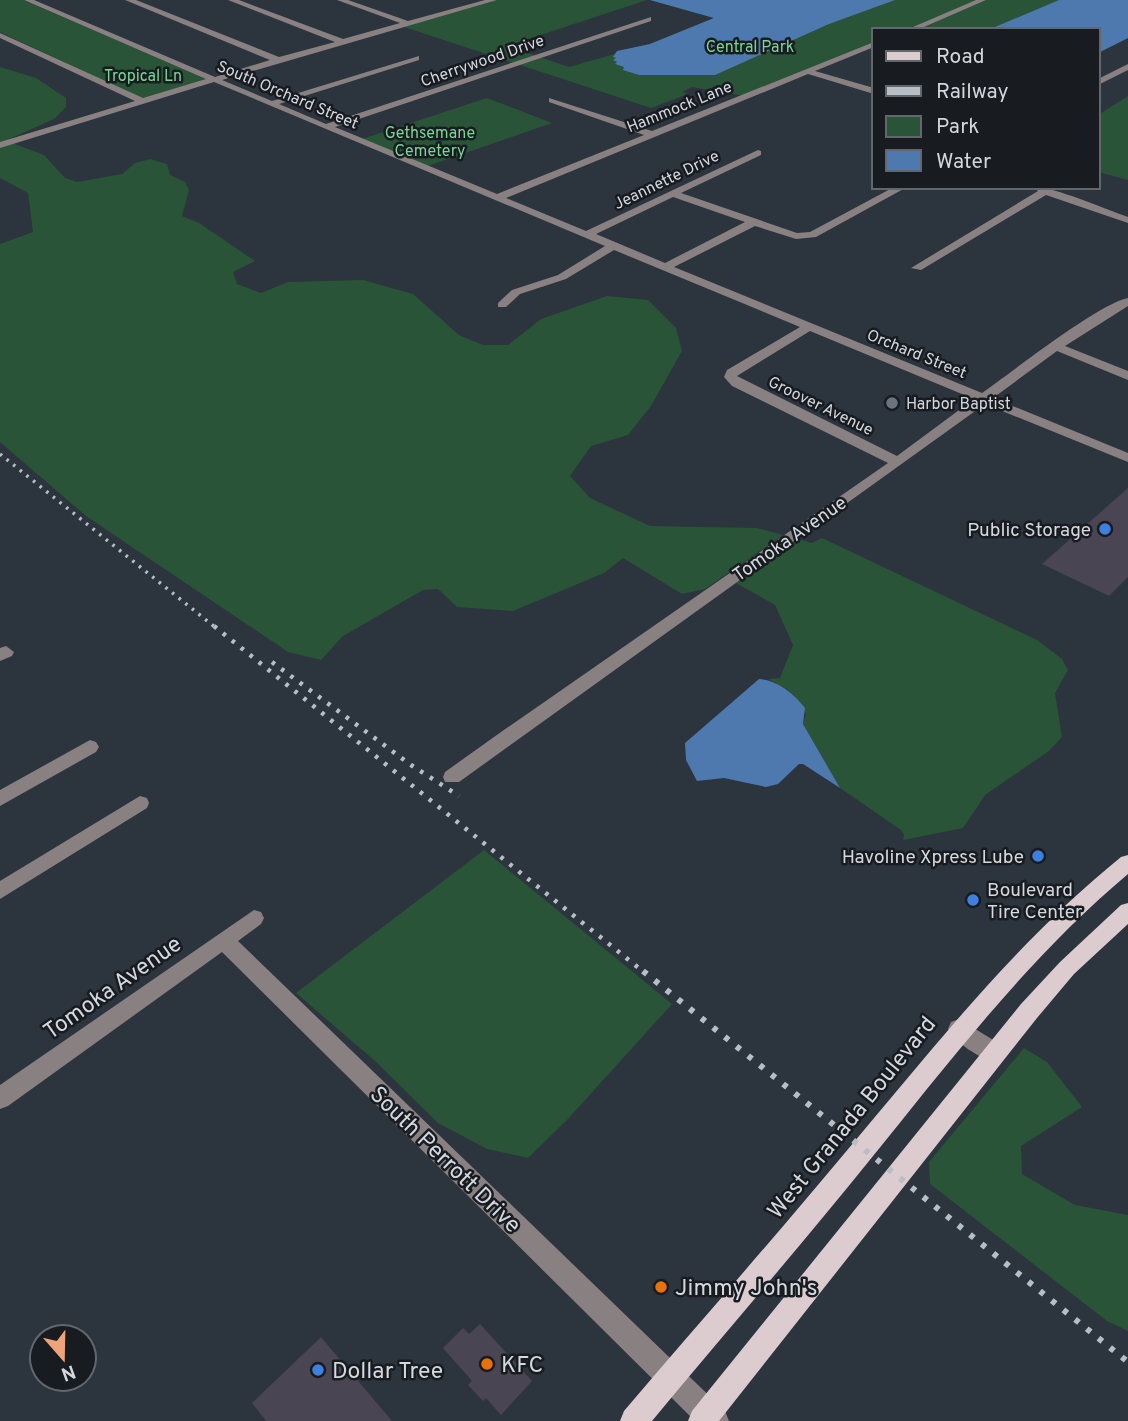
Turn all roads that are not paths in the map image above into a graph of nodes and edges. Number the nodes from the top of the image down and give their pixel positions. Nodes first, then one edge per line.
1 (28, 0) edge
2 (129, 0) edge
3 (232, 0) edge
4 (341, 0) edge
5 (367, 0) edge
6 (493, 0) edge
7 (982, 0) edge
8 (352, 4) junction
9 (648, 19) dead end
10 (409, 24) junction
11 (915, 28) edge
12 (0, 35) edge
13 (343, 42) junction
14 (871, 47) edge
15 (416, 58) dead end
16 (278, 61) junction
17 (1128, 66) edge
18 (807, 71) junction
19 (215, 80) junction
20 (1100, 81) edge
21 (872, 89) edge
22 (552, 100) dead end
23 (144, 102) junction
24 (270, 104) junction
25 (326, 127) junction
26 (651, 134) junction
27 (0, 145) edge
28 (758, 153) dead end
29 (898, 189) edge
30 (1042, 189) edge
31 (670, 193) junction
32 (496, 198) junction
33 (1128, 220) edge
34 (754, 222) junction
35 (588, 234) junction
36 (615, 245) junction
37 (667, 266) junction
38 (917, 268) dead end
39 (1128, 302) edge
40 (502, 305) dead end
41 (809, 327) junction
42 (1058, 347) junction
43 (1128, 376) edge
44 (981, 398) junction
45 (1128, 458) edge
46 (898, 462) junction
47 (90, 747) dead end
48 (452, 777) dead end
49 (0, 799) edge
50 (140, 803) dead end
51 (1128, 863) edge
52 (0, 891) edge
53 (1128, 911) edge
54 (254, 918) dead end
55 (223, 940) junction
56 (959, 1029) junction
57 (995, 1054) junction
58 (0, 1098) edge
59 (670, 1378) junction
60 (708, 1419) edge
61 (634, 1421) edge

1 - 19 street, South Orchard Street
2 - 16 street
3 - 13 street
4 - 8 street
5 - 8 street
6 - 10 street
7 - 11 street
8 - 10 street
9 - 25 street, Cherrywood Drive
10 - 13 street
12 - 23 street
13 - 16 street
14 - 18 street, Hammock Lane
15 - 24 street
16 - 19 street
17 - 20 street
18 - 21 street
18 - 26 street, Hammock Lane
19 - 23 street
19 - 24 street, South Orchard Street
22 - 26 street
23 - 27 street
24 - 25 street, South Orchard Street
25 - 32 street, South Orchard Street
26 - 32 street, Hammock Lane
28 - 31 street, Jeannette Drive
29 - 34 street
30 - 33 street
30 - 38 street
31 - 34 street
31 - 35 street, Jeannette Drive
32 - 35 street, South Orchard Street
34 - 37 street
35 - 36 street, South Orchard Street
36 - 37 street, South Orchard Street
36 - 40 street
37 - 41 street, South Orchard Street
39 - 42 street, Tomoka Avenue
41 - 44 street, Orchard Street
41 - 46 street, Groover Avenue
42 - 43 street
42 - 44 street, Tomoka Avenue
44 - 45 street, Orchard Street
44 - 46 street, Tomoka Avenue
46 - 48 street, Tomoka Avenue
47 - 49 street
50 - 52 street
51 - 56 main road, West Granada Boulevard
53 - 57 main road
54 - 55 street, Tomoka Avenue
55 - 58 street, Tomoka Avenue
55 - 59 street, South Perrott Drive
56 - 57 street
56 - 59 main road, West Granada Boulevard
57 - 60 main road
59 - 60 street, South Perrott Drive
59 - 61 main road, West Granada Boulevard

